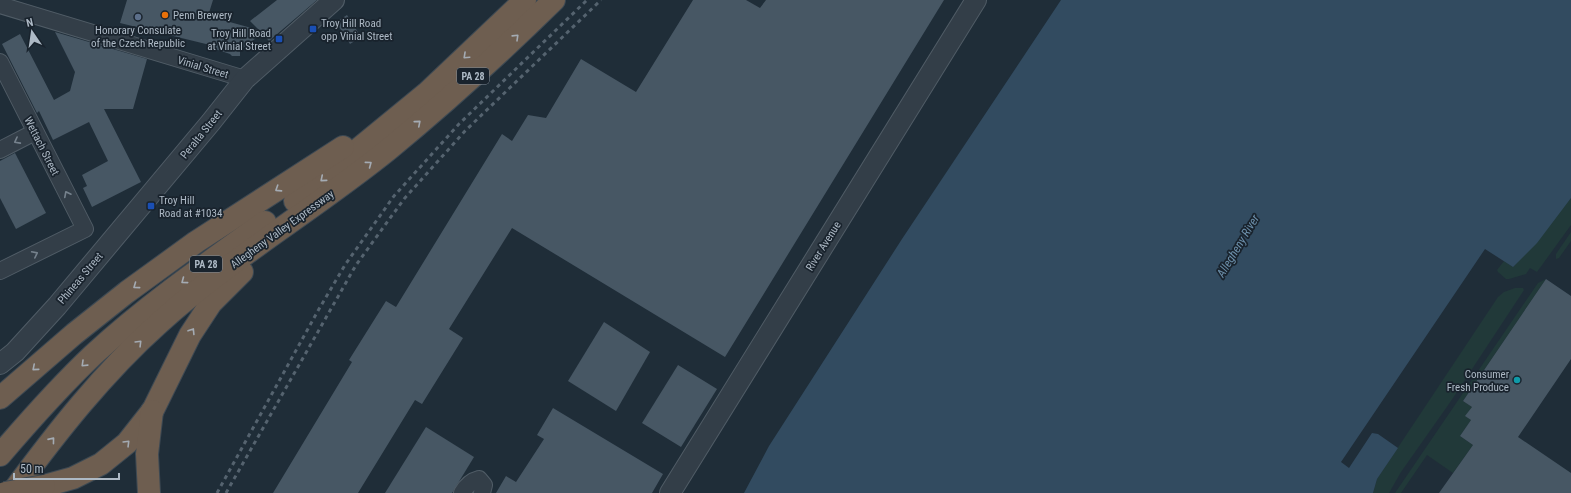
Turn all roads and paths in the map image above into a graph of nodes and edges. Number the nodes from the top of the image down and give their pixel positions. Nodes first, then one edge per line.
1 (334, 0) edge
2 (525, 0) edge
3 (554, 0) edge
4 (976, 0) edge
5 (0, 5) edge
6 (0, 62) edge
7 (245, 79) junction
8 (428, 92) junction
9 (35, 132) junction
10 (0, 150) edge
11 (156, 188) joint
12 (328, 195) junction
13 (0, 271) edge
14 (0, 364) edge
15 (0, 398) edge
16 (152, 410) junction
17 (0, 455) edge
18 (51, 490) edge
19 (5, 493) edge
20 (12, 493) edge
21 (149, 493) edge
22 (462, 493) edge
23 (482, 493) edge
24 (670, 493) edge

1 - 7 street, Peralta Street
2 -> 8 highway, Allegheny Valley Expressway / PA 28
12 -> 3 highway, Allegheny Valley Expressway / PA 28
4 - 24 street, River Avenue
5 - 7 street, Vinial Street
6 - 9 street, Wettach Street
7 - 11 street, Peralta Street
8 -> 15 highway
8 -> 17 highway, Allegheny Valley Expressway / PA 28
9 -> 10 street
13 -> 9 street, Wettach Street
11 - 14 street, Phineas Street
16 -> 12 highway
20 -> 12 highway, Allegheny Valley Expressway / PA 28
18 -> 16 highway
16 - 21 highway
18 - 19 highway, bridge
22 - 23 street

